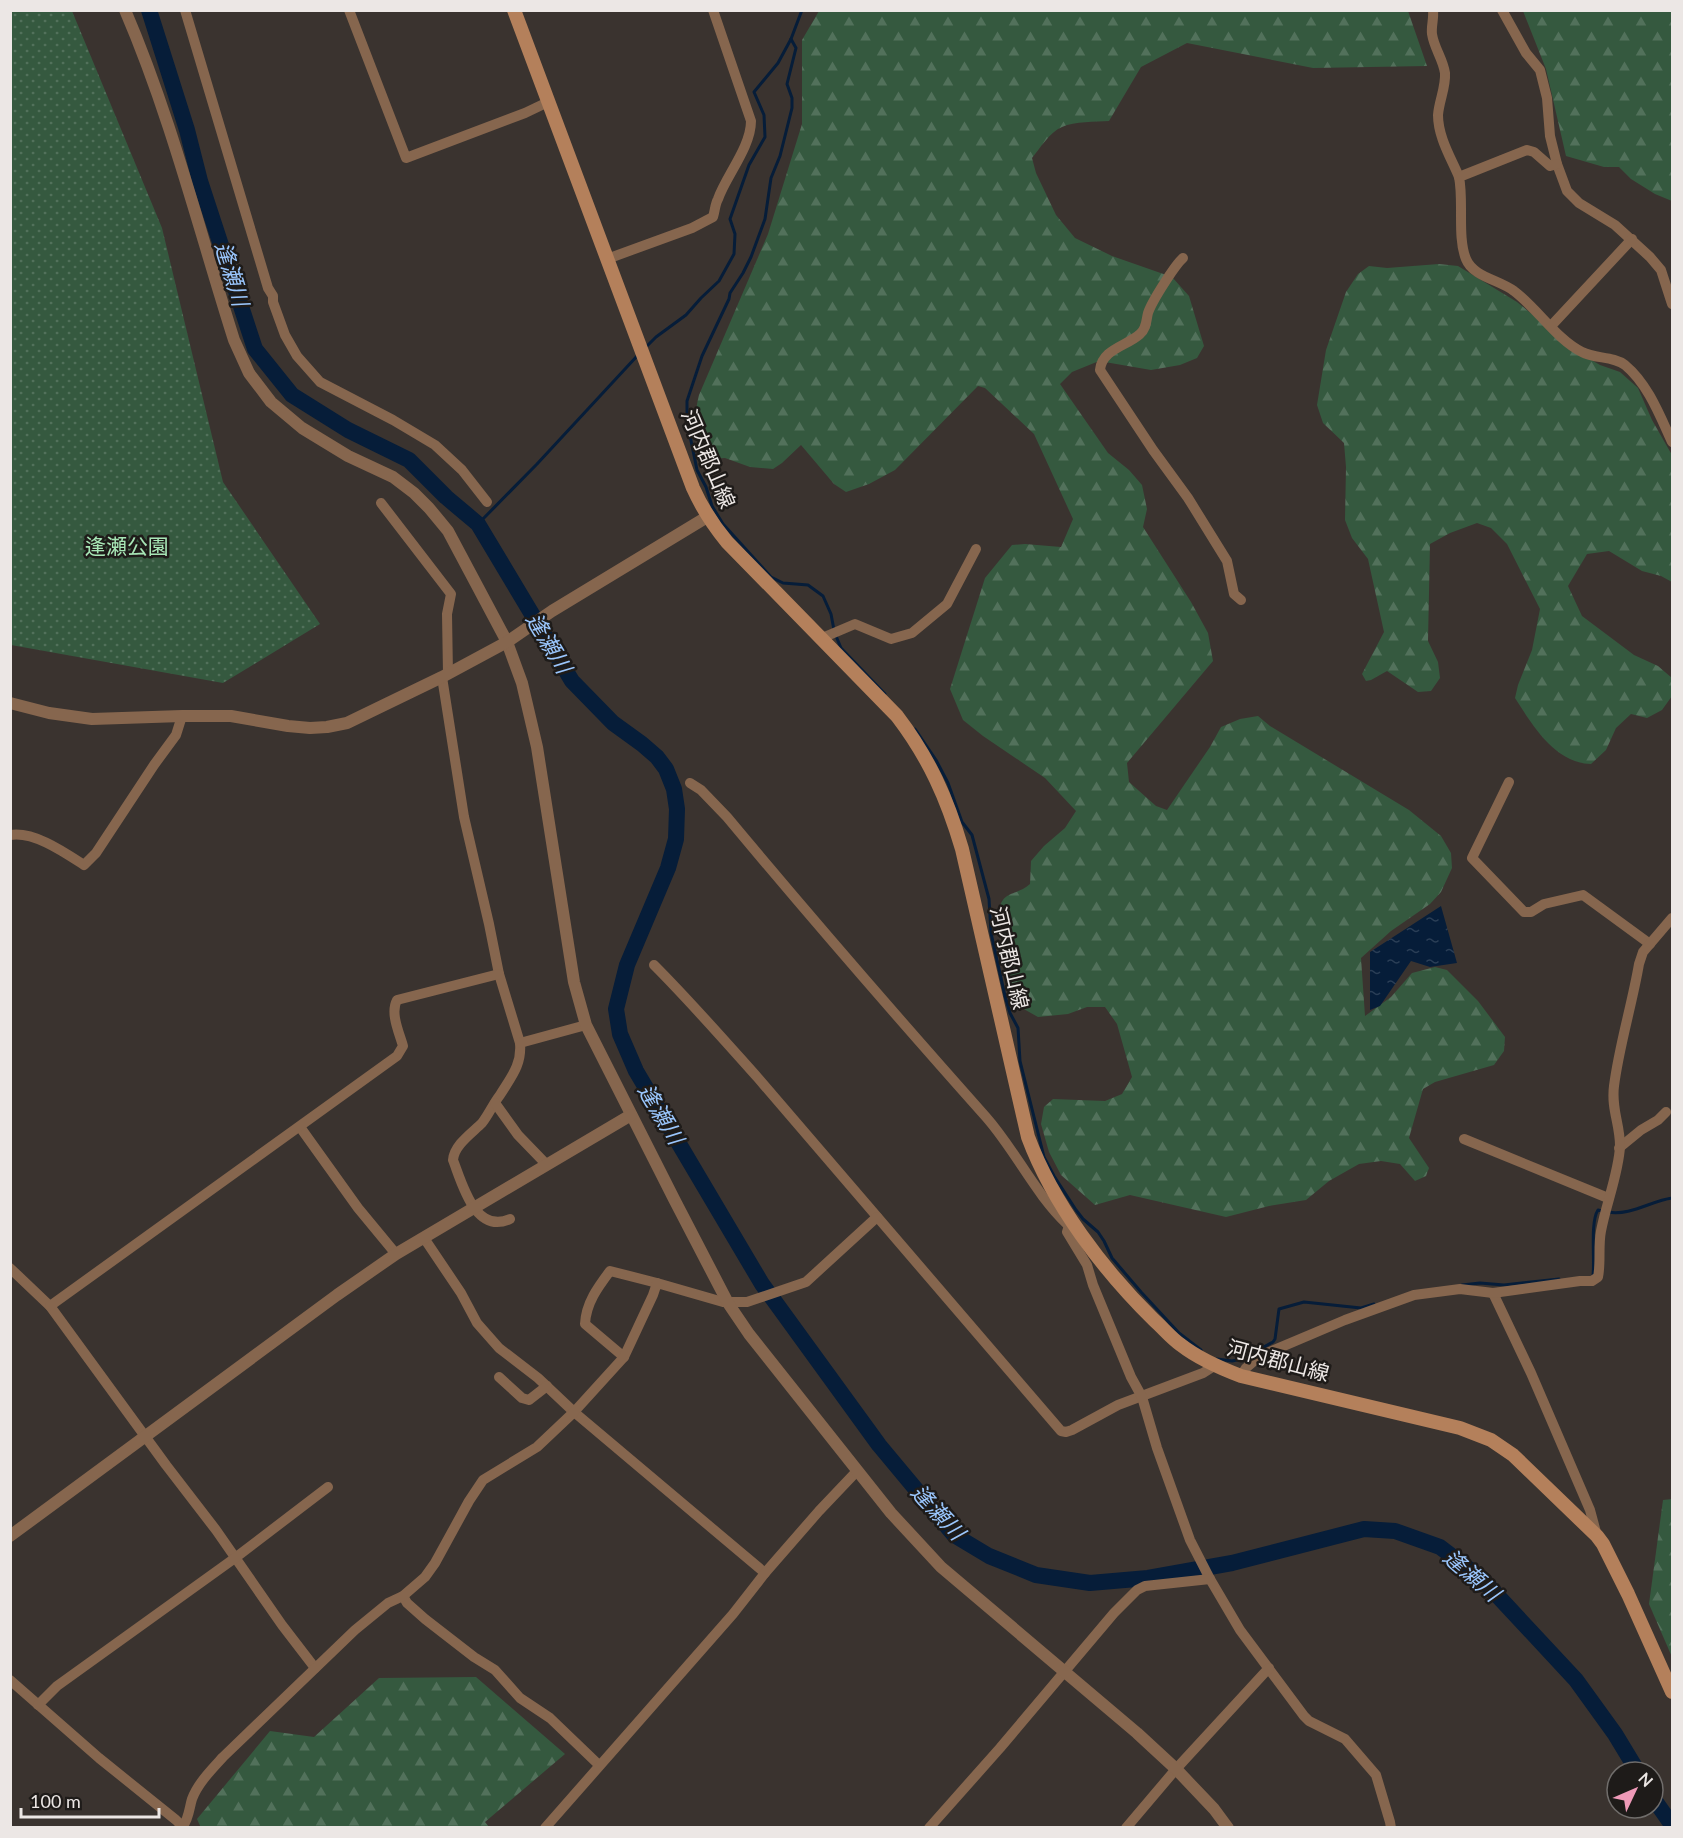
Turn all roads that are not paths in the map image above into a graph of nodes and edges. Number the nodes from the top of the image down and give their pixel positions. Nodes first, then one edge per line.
1 (125, 10) edge
2 (185, 10) edge
3 (349, 10) edge
4 (514, 10) edge
5 (713, 10) edge
6 (1433, 10) edge
7 (1502, 10) edge
8 (548, 102) junction
9 (1557, 164) junction
10 (1460, 177) junction
11 (1632, 239) junction
12 (1184, 258) dead end
13 (607, 259) junction
14 (1672, 304) edge
15 (1551, 326) junction
16 (1672, 442) edge
17 (381, 502) dead end
18 (487, 502) dead end
19 (707, 517) junction
20 (976, 549) dead end
21 (1240, 600) dead end
22 (822, 638) junction
23 (510, 640) junction
24 (445, 675) junction
25 (10, 703) edge
26 (182, 716) junction
27 (1509, 782) dead end
28 (690, 783) dead end
29 (10, 835) edge
30 (1672, 918) edge
31 (1650, 944) junction
32 (654, 965) dead end
33 (499, 974) junction
34 (586, 1025) junction
35 (520, 1043) junction
36 (495, 1103) junction
37 (1666, 1112) dead end
38 (631, 1114) junction
39 (300, 1127) junction
40 (1464, 1139) dead end
41 (1619, 1148) junction
42 (547, 1165) junction
43 (1608, 1198) junction
44 (474, 1208) junction
45 (877, 1217) junction
46 (510, 1219) dead end
47 (1070, 1222) junction
48 (424, 1238) junction
49 (396, 1254) junction
50 (10, 1268) edge
51 (657, 1283) junction
52 (1493, 1293) junction
53 (728, 1303) junction
54 (50, 1306) junction
55 (624, 1357) junction
56 (1214, 1366) junction
57 (1241, 1376) junction
58 (499, 1377) dead end
59 (547, 1386) junction
60 (1142, 1396) junction
61 (574, 1412) junction
62 (145, 1437) junction
63 (857, 1471) junction
64 (328, 1487) dead end
65 (10, 1536) edge
66 (1597, 1536) junction
67 (235, 1558) junction
68 (765, 1573) junction
69 (1210, 1579) junction
70 (403, 1596) junction
71 (315, 1668) junction
72 (1269, 1668) junction
73 (1065, 1672) junction
74 (10, 1680) edge
75 (1672, 1692) edge
76 (38, 1705) junction
77 (599, 1765) junction
78 (1176, 1769) junction
79 (183, 1827) edge
80 (544, 1827) edge
81 (929, 1827) edge
82 (1126, 1827) edge
83 (1228, 1827) edge
84 (1390, 1827) edge

1 - 23 street
2 - 18 street
3 - 8 street
4 - 8 main road, 河内郡山線
5 - 13 street
6 - 10 street
7 - 9 street
8 - 13 main road, 河内郡山線
9 - 10 street
9 - 11 street
10 - 15 street
11 - 14 street
11 - 15 street
12 - 21 street
13 - 19 main road, 河内郡山線
15 - 16 street
17 - 24 street
19 - 22 main road, 河内郡山線
19 - 23 street
20 - 22 street
22 - 47 main road, 河内郡山線
23 - 24 street
23 - 34 street
24 - 26 street
24 - 33 street
25 - 26 street
26 - 29 street
27 - 31 street
28 - 47 street
30 - 31 street
31 - 41 street
32 - 45 street
33 - 35 street
33 - 39 street
34 - 35 street
34 - 38 street
35 - 36 street
36 - 42 street
36 - 44 street
37 - 41 street
38 - 42 street
38 - 53 street
39 - 49 street
39 - 54 street
40 - 43 street
41 - 43 street
42 - 44 street
43 - 52 street
44 - 46 street
44 - 48 street
45 - 53 street
45 - 60 street
47 - 56 main road, 河内郡山線
47 - 60 street
48 - 49 street
48 - 59 street
49 - 62 street
50 - 54 street
51 - 53 street
51 - 55 street
51 - 55 street
52 - 57 street
52 - 66 street
53 - 63 street
54 - 62 street
55 - 61 street
56 - 57 main road, 河内郡山線
56 - 60 street
57 - 66 main road, 河内郡山線
58 - 59 street
59 - 61 street
60 - 69 street
61 - 68 street
61 - 70 street
62 - 65 street
62 - 67 street
63 - 68 street
63 - 73 street
64 - 67 street
66 - 75 main road, 河内郡山線
67 - 71 street
67 - 76 street
68 - 77 street
69 - 72 street
69 - 73 street
70 - 71 street
70 - 77 street
71 - 79 street
72 - 78 street
72 - 84 street
73 - 78 street
73 - 81 street
74 - 76 street
76 - 79 street
77 - 80 street
78 - 82 street
78 - 83 street

